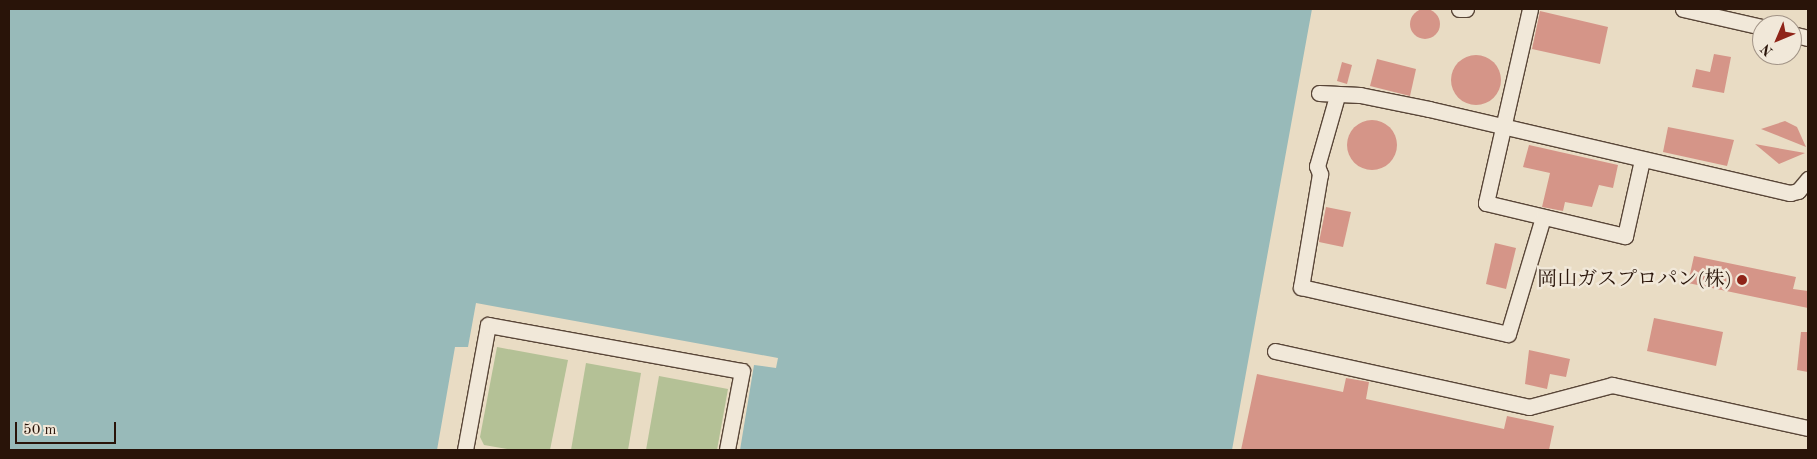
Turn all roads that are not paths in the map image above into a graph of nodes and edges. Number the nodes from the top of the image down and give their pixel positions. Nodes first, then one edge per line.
1 (1459, 9) edge
2 (1466, 9) edge
3 (1530, 9) edge
4 (1683, 9) edge
5 (1752, 25) edge
6 (1319, 93) dead end
7 (1337, 96) junction
8 (1503, 128) junction
9 (1642, 160) junction
10 (1808, 179) edge
11 (1542, 216) junction
12 (1275, 351) dead end
13 (1808, 428) edge
14 (464, 450) edge
15 (727, 450) edge

1 - 2 lane
3 - 8 lane
4 - 5 lane
6 - 7 lane
7 - 8 lane
7 - 11 lane
8 - 9 lane
8 - 11 lane
9 - 10 lane
9 - 11 lane
12 - 13 lane
14 - 15 lane

